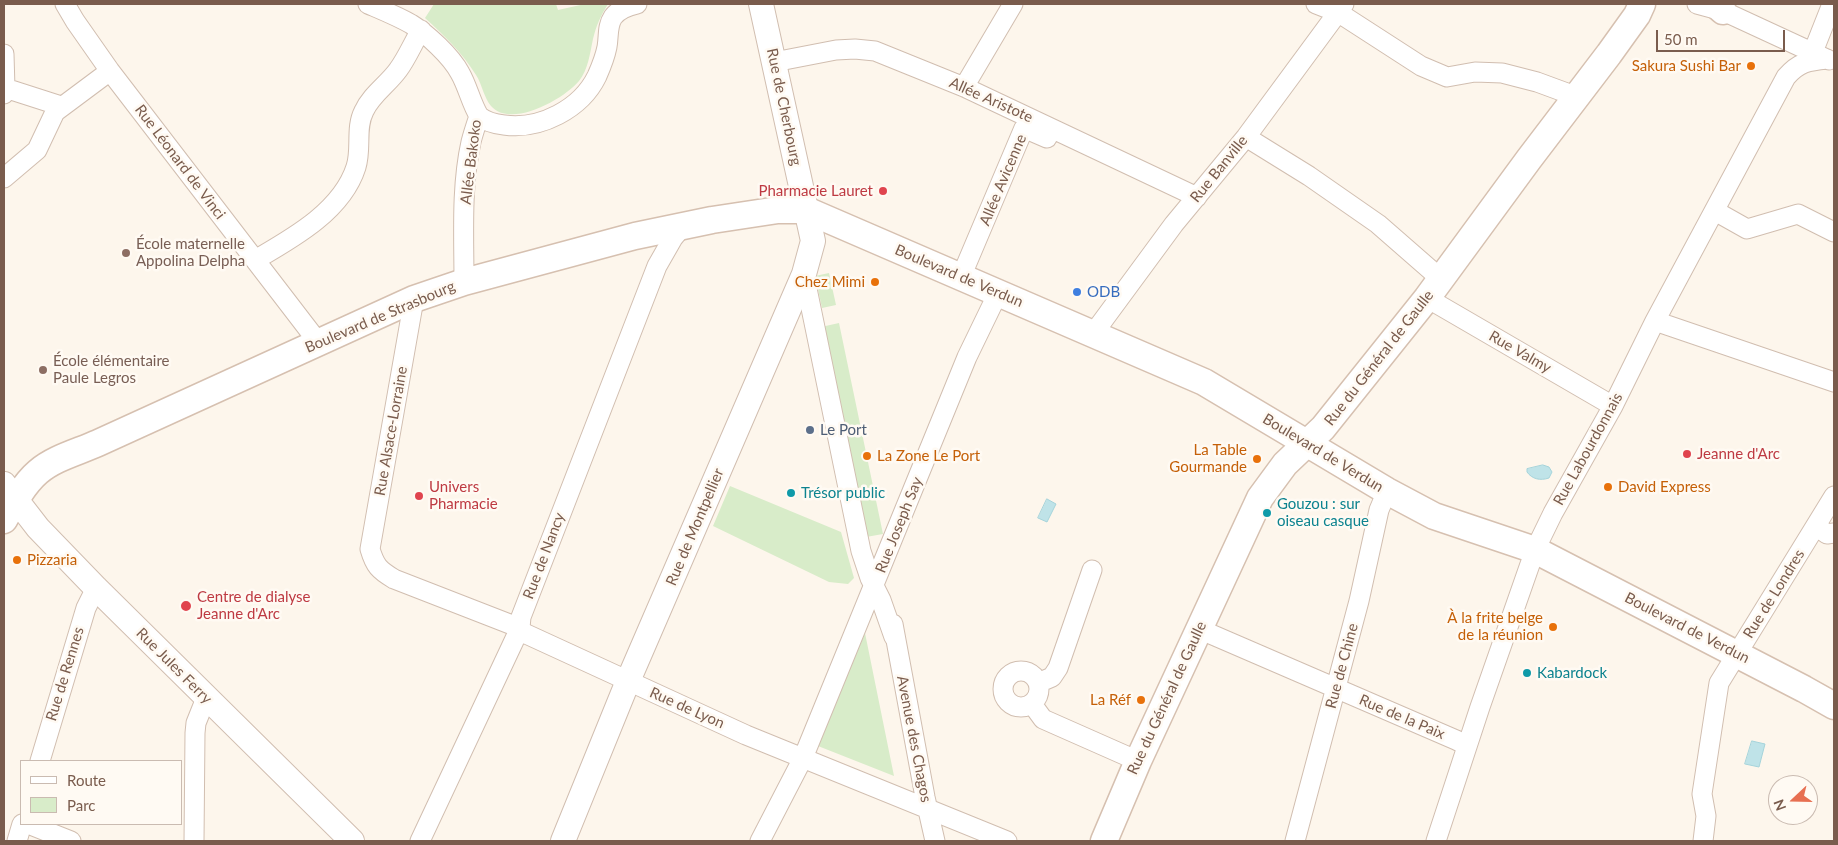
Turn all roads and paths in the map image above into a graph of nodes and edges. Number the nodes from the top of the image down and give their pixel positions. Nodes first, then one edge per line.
1 (65, 4) edge
2 (368, 4) edge
3 (636, 4) edge
4 (762, 4) edge
5 (1013, 4) edge
6 (1316, 4) edge
7 (1642, 4) edge
8 (1698, 4) edge
9 (1832, 4) edge
10 (1719, 7) edge
11 (1342, 8) edge
12 (421, 30) junction
13 (1772, 32) junction
14 (4, 54) edge
15 (1825, 58) edge
16 (774, 62) junction
17 (110, 71) junction
18 (1786, 77) junction
19 (964, 87) junction
20 (5, 91) edge
21 (1575, 96) junction
22 (61, 106) junction
23 (479, 116) junction
24 (1246, 137) junction
25 (1070, 148) dead end
26 (4, 178) edge
27 (1197, 197) junction
28 (806, 210) junction
29 (1715, 211) junction
30 (682, 227) junction
31 (1834, 232) edge
32 (635, 236) junction
33 (255, 260) junction
34 (656, 266) junction
35 (804, 274) junction
36 (961, 277) junction
37 (464, 282) junction
38 (1434, 288) junction
39 (998, 293) junction
40 (414, 299) junction
41 (1654, 321) junction
42 (1094, 334) junction
43 (318, 342) junction
44 (1834, 382) edge
45 (1613, 406) junction
46 (1308, 444) junction
47 (1387, 491) junction
48 (1834, 496) edge
49 (8, 501) edge
50 (1816, 526) junction
51 (1834, 533) edge
52 (1535, 550) junction
53 (886, 556) junction
54 (374, 564) joint
55 (1092, 570) dead end
56 (96, 588) junction
57 (874, 588) junction
58 (520, 628) junction
59 (1199, 629) junction
60 (894, 637) junction
61 (1736, 654) junction
62 (628, 681) junction
63 (1038, 683) junction
64 (1336, 688) junction
65 (206, 698) junction
66 (1032, 704) junction
67 (1834, 706) edge
68 (1468, 742) junction
69 (803, 758) junction
70 (40, 760) edge
71 (1138, 761) junction
72 (928, 808) junction
73 (22, 825) edge
74 (31, 825) edge
75 (1003, 840) edge
76 (17, 841) edge
77 (71, 841) edge
78 (194, 841) edge
79 (352, 841) edge
80 (420, 841) edge
81 (563, 841) edge
82 (760, 841) edge
83 (935, 841) edge
84 (1104, 841) edge
85 (1295, 841) edge
86 (1436, 841) edge
87 (1703, 841) edge

1 - 17 street, Rue Léonard de Vinci
2 - 12 street, Allée Bakoko
3 - 23 street
4 - 16 street, Rue de Cherbourg
5 - 19 street
6 - 11 street
7 - 21 main road, Rue du Général de Gaulle
8 - 10 street
9 - 15 street
10 - 13 street
11 - 21 street
11 - 24 street, Rue Banville
12 - 23 street, Allée Bakoko
12 - 33 street
13 - 15 street
13 - 18 street
14 - 20 street
15 - 18 street
16 - 19 street, Allée Aristote
16 - 28 street, Rue de Cherbourg
17 - 22 street
17 - 33 street, Rue Léonard de Vinci
18 - 29 street, Rue Labourdonnais
19 - 27 street, Allée Aristote
20 - 22 street
21 - 38 main road, Rue du Général de Gaulle
22 - 26 street
23 - 37 street, Allée Bakoko
24 - 27 street, Rue Banville
24 - 38 street, Rue Valmy
25 - 36 street, Allée Avicenne
27 - 42 street, Rue Banville
28 - 30 main road, Boulevard de Strasbourg
28 - 35 street, Rue de Montpellier
28 - 36 main road, Boulevard de Verdun
29 - 31 street
29 - 41 street, Rue Labourdonnais
30 - 32 main road, Boulevard de Strasbourg
30 - 34 street, Rue de Nancy
32 - 34 street
32 - 37 main road, Boulevard de Strasbourg
33 - 43 street, Rue Léonard de Vinci
34 - 58 street, Rue de Nancy
35 - 57 street, Avenue des Chagos
35 - 62 street, Rue de Montpellier
36 - 39 main road, Boulevard de Verdun
37 - 40 main road, Boulevard de Strasbourg
38 - 45 street, Rue Valmy
38 - 46 main road, Rue du Général de Gaulle
39 - 42 main road, Boulevard de Verdun
39 - 53 street, Rue Joseph Say
40 - 43 main road, Boulevard de Strasbourg
40 - 54 street, Rue Alsace-Lorraine
41 - 44 street
41 - 45 street, Rue Labourdonnais
42 - 46 main road, Boulevard de Verdun
43 - 49 main road, Boulevard de Strasbourg
45 - 52 street, Rue Labourdonnais
46 - 47 main road, Boulevard de Verdun
46 - 59 main road, Rue du Général de Gaulle
47 - 52 main road, Boulevard de Verdun
47 - 64 street, Rue de Chine
48 - 50 street, Rue de Londres
49 - 56 street, Rue Jules Ferry
50 - 51 street
50 - 61 street, Rue de Londres
52 - 61 main road, Boulevard de Verdun
52 - 68 street, Rue Labourdonnais
53 - 57 street, Rue Joseph Say
53 - 60 street, Avenue des Chagos
54 - 58 street, Rue de Lyon
55 - 63 street
56 - 65 street, Rue Jules Ferry
56 - 70 street, Rue de Rennes
57 - 60 street, Avenue des Chagos
57 - 69 street, Rue Joseph Say
58 - 62 street, Rue de Lyon
58 - 80 street, Rue de Nancy
59 - 64 street, Rue de la Paix
59 - 71 main road, Rue du Général de Gaulle
60 - 72 street, Avenue des Chagos
61 - 67 main road, Boulevard de Verdun
61 - 87 street, Rue de Londres
62 - 69 street, Rue de Lyon
62 - 81 street, Rue de Montpellier
63 - 66 street
63 - 66 street
64 - 68 street, Rue de la Paix
64 - 85 street, Rue de Chine
65 - 78 street
65 - 79 street, Rue Jules Ferry
66 - 71 street
68 - 86 street, Rue Labourdonnais
69 - 72 street, Rue de Lyon
69 - 82 street, Rue Joseph Say
71 - 84 main road, Rue du Général de Gaulle
72 - 75 street, Rue de Lyon
72 - 83 street, Avenue des Chagos
73 - 76 street
74 - 77 street

